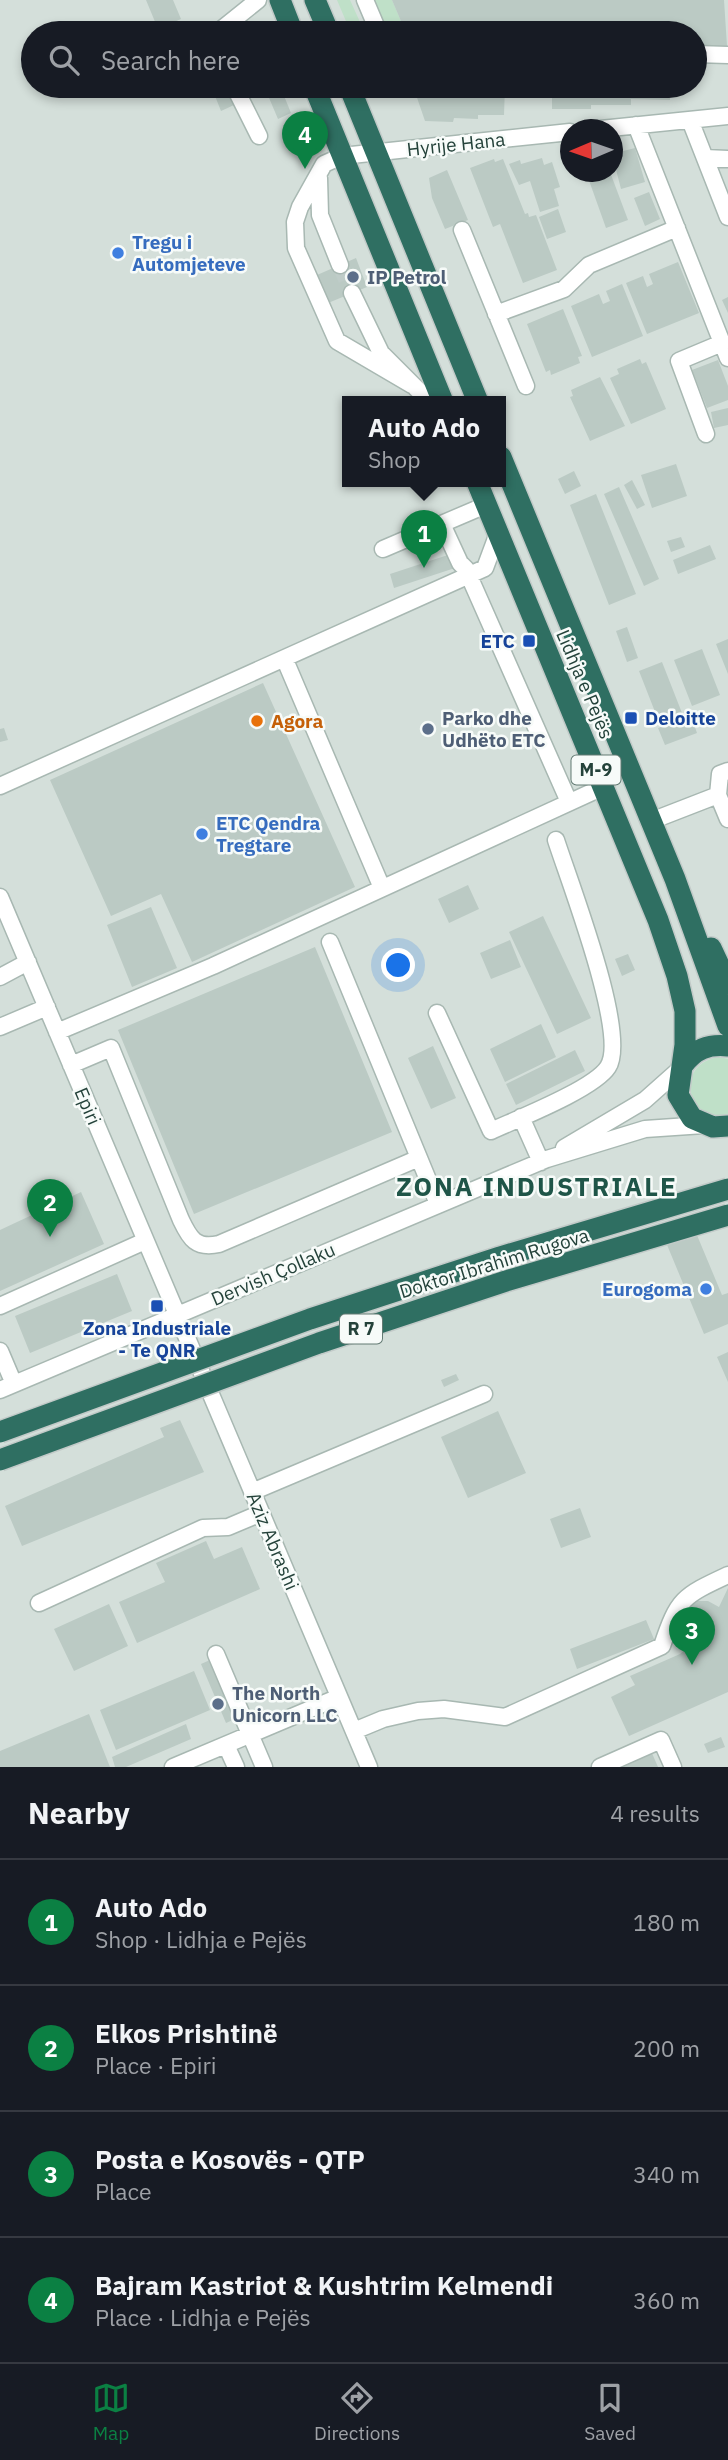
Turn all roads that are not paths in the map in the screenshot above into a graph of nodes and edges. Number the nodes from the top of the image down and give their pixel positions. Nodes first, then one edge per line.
1 (258, 0) edge
2 (280, 0) edge
3 (315, 0) edge
4 (365, 0) edge
5 (232, 21) edge
6 (288, 21) edge
7 (323, 21) edge
8 (374, 21) edge
9 (707, 54) edge
10 (728, 55) edge
11 (240, 98) edge
12 (319, 98) edge
13 (354, 98) edge
14 (728, 116) edge
15 (690, 120) junction
16 (636, 125) junction
17 (623, 126) edge
18 (560, 133) edge
19 (260, 136) dead end
20 (376, 152) junction
21 (342, 156) junction
22 (705, 158) junction
23 (728, 159) edge
24 (320, 172) junction
25 (728, 217) edge
26 (677, 228) junction
27 (462, 230) dead end
28 (340, 265) tunnel mouth
29 (352, 293) tunnel mouth
30 (496, 314) junction
31 (725, 350) edge
32 (412, 385) junction
33 (526, 386) dead end
34 (424, 396) edge
35 (441, 396) edge
36 (476, 396) edge
37 (706, 434) dead end
38 (506, 469) edge
39 (479, 487) edge
40 (486, 505) junction
41 (442, 524) junction
42 (498, 533) junction
43 (383, 549) dead end
44 (485, 568) junction
45 (469, 575) junction
46 (476, 592) junction
47 (285, 660) junction
48 (728, 771) edge
49 (0, 786) edge
50 (603, 787) junction
51 (718, 794) junction
52 (569, 802) junction
53 (728, 820) edge
54 (651, 821) junction
55 (556, 840) dead end
56 (675, 879) junction
57 (382, 888) junction
58 (0, 897) edge
59 (330, 942) dead end
60 (28, 962) junction
61 (0, 977) edge
62 (728, 984) edge
63 (47, 1007) junction
64 (437, 1013) dead end
65 (0, 1027) edge
66 (728, 1027) edge
67 (57, 1032) junction
68 (728, 1046) edge
69 (71, 1065) junction
70 (682, 1067) junction
71 (521, 1117) junction
72 (718, 1129) edge
73 (419, 1158) junction
74 (544, 1161) junction
75 (728, 1189) edge
76 (438, 1204) junction
77 (728, 1216) edge
78 (145, 1241) junction
79 (0, 1306) edge
80 (177, 1316) junction
81 (0, 1351) edge
82 (7, 1387) edge
83 (484, 1394) dead end
84 (0, 1432) edge
85 (0, 1460) edge
86 (252, 1492) junction
87 (261, 1513) junction
88 (728, 1576) edge
89 (38, 1602) dead end
90 (216, 1654) dead end
91 (339, 1697) junction
92 (354, 1731) junction
93 (250, 1735) junction
94 (226, 1745) junction
95 (173, 1767) edge
96 (236, 1767) edge
97 (264, 1767) edge
98 (369, 1767) edge
99 (600, 1767) edge
100 (673, 1767) edge

1 - 5 street
2 - 6 highway
3 - 7 highway
4 - 8 street
9 - 10 street
11 - 19 street
12 - 21 highway
13 - 20 highway
14 - 15 street
15 - 16 street
15 - 22 street
16 - 17 street
16 - 26 street
18 - 20 street, Hyrije Hana
20 - 21 street, Hyrije Hana
20 - 36 highway
21 - 24 street
21 - 35 highway
22 - 23 street
22 - 25 street
24 - 28 street
24 - 32 street
26 - 30 street
26 - 31 street
27 - 30 street
29 - 32 street
30 - 33 street
31 - 37 street
32 - 34 street
38 - 54 highway, Lidhja e Pejës / M-9
39 - 40 highway, Lidhja e Pejës / M-9
40 - 41 street
40 - 42 highway, Lidhja e Pejës / M-9
41 - 43 street
41 - 45 street
42 - 44 street
42 - 50 highway, Lidhja e Pejës / M-9
44 - 45 street
44 - 46 street
45 - 46 street
45 - 47 street
46 - 52 street
47 - 49 street
47 - 57 street
48 - 51 street
50 - 52 street
50 - 70 highway, Lidhja e Pejës / M-9
51 - 53 street
51 - 54 street
52 - 57 street
54 - 56 highway, Lidhja e Pejës / M-9
55 - 71 street
56 - 62 highway
56 - 66 highway, Lidhja e Pejës / M-9
57 - 67 street
58 - 60 street, Epiri
59 - 73 street
60 - 61 street
60 - 63 street, Epiri
63 - 65 street
63 - 67 street, Epiri
64 - 71 street
67 - 69 street, Epiri
68 - 70 highway
69 - 73 street
69 - 78 street, Epiri
70 - 72 highway, Lidhja e Pejës
70 - 74 street
71 - 74 street
72 - 74 street
73 - 76 street
74 - 76 street, Dervish Çollaku
75 - 84 highway, Doktor Ibrahim Rugova / R 7, bridge
76 - 80 street, Dervish Çollaku
77 - 85 highway, Doktor Ibrahim Rugova / R 7, bridge
78 - 79 street
78 - 80 street, Epiri
80 - 82 street, Dervish Çollaku
80 - 86 street, Aziz Abrashi
81 - 82 street
83 - 86 street
86 - 87 street, Aziz Abrashi
87 - 89 street
87 - 91 street, Aziz Abrashi
88 - 92 street
90 - 93 street
91 - 92 street, Aziz Abrashi
91 - 93 street
92 - 98 street, Aziz Abrashi
93 - 94 street
93 - 97 street
94 - 95 street
94 - 96 street
99 - 100 street

